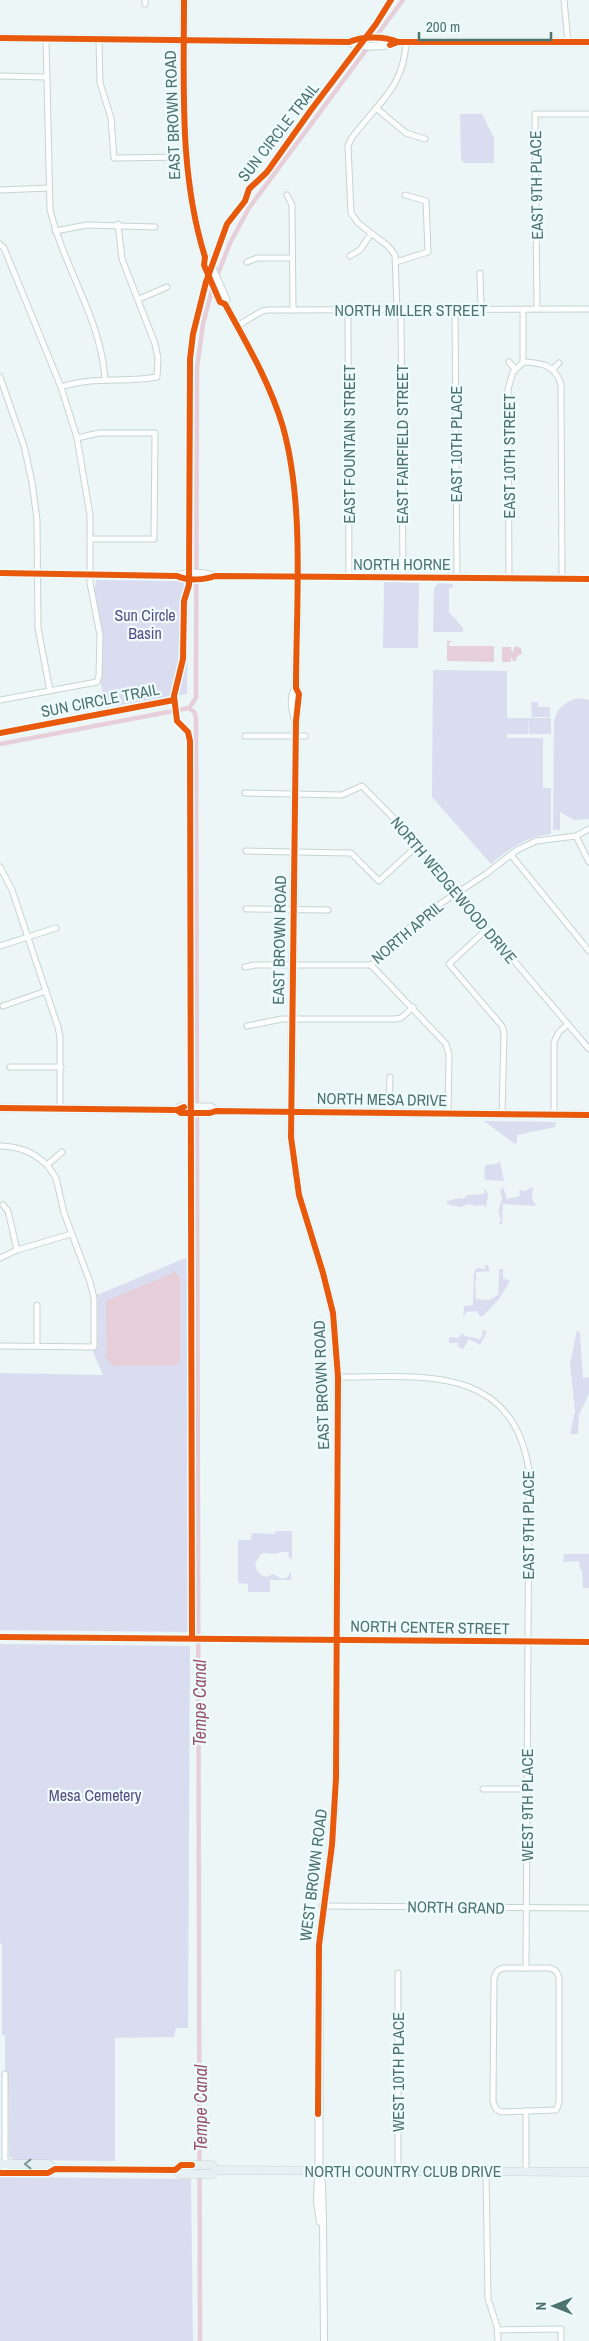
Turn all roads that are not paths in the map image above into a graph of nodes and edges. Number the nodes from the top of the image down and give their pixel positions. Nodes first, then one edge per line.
1 (184, 0) edge
2 (564, 0) edge
3 (0, 38) edge
4 (46, 38) junction
5 (100, 40) junction
6 (184, 41) junction
7 (402, 42) junction
8 (568, 42) junction
9 (589, 42) edge
10 (0, 76) edge
11 (46, 76) junction
12 (376, 108) junction
13 (589, 114) edge
14 (425, 139) dead end
15 (185, 157) junction
16 (49, 188) junction
17 (0, 190) edge
18 (287, 195) dead end
19 (405, 195) dead end
20 (118, 224) junction
21 (155, 227) dead end
22 (55, 231) junction
23 (371, 234) junction
24 (0, 244) edge
25 (350, 256) dead end
26 (204, 257) junction
27 (292, 258) junction
28 (247, 262) dead end
29 (396, 262) junction
30 (480, 274) dead end
31 (167, 287) dead end
32 (139, 299) junction
33 (225, 304) junction
34 (589, 309) edge
35 (293, 310) junction
36 (455, 310) junction
37 (481, 310) junction
38 (523, 310) junction
39 (537, 310) junction
40 (348, 311) junction
41 (399, 311) junction
42 (237, 326) junction
43 (509, 362) dead end
44 (523, 362) junction
45 (559, 363) dead end
46 (515, 369) junction
47 (553, 369) junction
48 (0, 377) edge
49 (105, 380) junction
50 (61, 387) junction
51 (77, 438) junction
52 (90, 539) junction
53 (0, 573) edge
54 (37, 573) junction
55 (90, 574) junction
56 (297, 577) junction
57 (350, 577) junction
58 (403, 577) junction
59 (457, 578) junction
60 (510, 578) junction
61 (562, 578) junction
62 (589, 579) edge
63 (50, 691) junction
64 (0, 700) edge
65 (245, 736) dead end
66 (296, 736) junction
67 (305, 736) dead end
68 (245, 793) dead end
69 (295, 794) junction
70 (589, 829) edge
71 (576, 836) junction
72 (419, 844) junction
73 (246, 851) dead end
74 (294, 851) junction
75 (511, 855) junction
76 (589, 862) edge
77 (0, 867) edge
78 (460, 892) junction
79 (246, 909) dead end
80 (294, 909) junction
81 (328, 910) dead end
82 (56, 928) dead end
83 (487, 929) junction
84 (27, 936) junction
85 (0, 946) edge
86 (589, 950) edge
87 (293, 965) junction
88 (372, 966) junction
89 (245, 967) dead end
90 (46, 991) junction
91 (3, 1006) dead end
92 (413, 1008) junction
93 (292, 1019) junction
94 (568, 1024) junction
95 (247, 1026) dead end
96 (589, 1049) edge
97 (10, 1066) dead end
98 (61, 1067) junction
99 (390, 1077) dead end
100 (0, 1108) edge
101 (60, 1108) junction
102 (290, 1111) junction
103 (390, 1112) junction
104 (448, 1113) junction
105 (502, 1114) junction
106 (554, 1114) junction
107 (589, 1115) edge
108 (0, 1146) edge
109 (62, 1152) dead end
110 (47, 1165) junction
111 (3, 1205) dead end
112 (71, 1234) junction
113 (17, 1250) junction
114 (0, 1258) edge
115 (38, 1306) dead end
116 (0, 1346) edge
117 (37, 1346) junction
118 (338, 1377) junction
119 (0, 1636) edge
120 (337, 1640) junction
121 (527, 1642) junction
122 (589, 1642) edge
123 (483, 1789) dead end
124 (527, 1789) junction
125 (322, 1906) junction
126 (527, 1908) junction
127 (589, 1908) edge
128 (526, 1968) junction
129 (398, 1973) dead end
130 (5, 2074) dead end
131 (526, 2112) junction
132 (2, 2164) edge
133 (55, 2168) junction
134 (194, 2169) junction
135 (216, 2170) junction
136 (319, 2170) junction
137 (398, 2171) junction
138 (486, 2172) junction
139 (526, 2172) junction
140 (589, 2172) edge
141 (3, 2173) edge
142 (498, 2330) junction
143 (324, 2341) edge
144 (498, 2341) edge
145 (561, 2341) edge

1 - 6 main road, EAST BROWN ROAD
2 - 8 street
3 - 4 main road
4 - 5 main road
4 - 11 street
5 - 6 main road
5 - 15 street
6 - 7 main road
6 - 15 main road, EAST BROWN ROAD
7 - 8 main road
7 - 12 street
8 - 9 main road
10 - 11 street
11 - 16 street
12 - 14 street
12 - 23 street
13 - 39 street, EAST 9TH PLACE
15 - 26 main road, EAST BROWN ROAD
16 - 17 street
16 - 22 street
18 - 27 street
19 - 29 street
20 - 21 street
20 - 22 street
20 - 32 street
22 - 49 street
23 - 25 street
23 - 29 street
24 - 50 street
26 - 33 main road, EAST BROWN ROAD
26 - 33 main road, EAST BROWN ROAD
27 - 28 street
27 - 35 street
29 - 41 street, EAST FAIRFIELD STREET
30 - 37 street
31 - 32 street
32 - 49 street
33 - 42 main road, EAST BROWN ROAD
34 - 39 street, NORTH MILLER STREET
35 - 40 street, NORTH MILLER STREET
35 - 42 street, NORTH MILLER STREET
36 - 37 street, NORTH MILLER STREET
36 - 41 street, NORTH MILLER STREET
36 - 59 street, EAST 10TH PLACE
37 - 38 street, NORTH MILLER STREET
38 - 39 street, NORTH MILLER STREET
38 - 44 street
40 - 41 street, NORTH MILLER STREET
40 - 57 street, EAST FOUNTAIN STREET
41 - 58 street, EAST FAIRFIELD STREET
42 - 56 main road, EAST BROWN ROAD
43 - 46 street
44 - 46 street, EAST 10TH STREET
44 - 47 street
45 - 47 street
46 - 60 street, EAST 10TH STREET
47 - 61 street
48 - 54 street
49 - 50 street
50 - 51 street
51 - 52 street
51 - 52 street
52 - 55 street
53 - 54 street, NORTH HORNE
54 - 55 street, NORTH HORNE
54 - 63 street
55 - 56 street, NORTH HORNE
55 - 63 street
56 - 57 street, NORTH HORNE
56 - 66 main road, EAST BROWN ROAD
57 - 58 street, NORTH HORNE
58 - 59 street, NORTH HORNE
59 - 60 street, NORTH HORNE
60 - 61 street, NORTH HORNE
61 - 62 street, NORTH HORNE
63 - 64 street
65 - 66 street
66 - 67 street
66 - 69 main road, EAST BROWN ROAD
68 - 69 street
69 - 72 street, NORTH WEDGEWOOD DRIVE
69 - 74 main road, EAST BROWN ROAD
70 - 71 street
71 - 75 street, NORTH APRIL
71 - 76 street
72 - 74 street
72 - 78 street, NORTH WEDGEWOOD DRIVE
73 - 74 street
74 - 80 main road, EAST BROWN ROAD
75 - 78 street, NORTH APRIL
75 - 86 street
77 - 84 street
78 - 83 street, NORTH WEDGEWOOD DRIVE
78 - 88 street, NORTH APRIL
79 - 80 street
80 - 81 street
80 - 87 main road, EAST BROWN ROAD
82 - 84 street
83 - 94 street, NORTH WEDGEWOOD DRIVE
83 - 105 street
84 - 85 street
84 - 90 street
87 - 88 street, NORTH APRIL
87 - 89 street, NORTH APRIL
87 - 93 main road, EAST BROWN ROAD
88 - 92 street
90 - 91 street
90 - 98 street
92 - 93 street
92 - 104 street
93 - 95 street
93 - 102 main road, EAST BROWN ROAD
94 - 96 street, NORTH WEDGEWOOD DRIVE
94 - 106 street
97 - 98 street
98 - 101 street
99 - 103 street
100 - 101 main road, NORTH MESA DRIVE
101 - 102 main road, NORTH MESA DRIVE
102 - 103 main road, NORTH MESA DRIVE
102 - 118 main road, EAST BROWN ROAD
103 - 104 main road, NORTH MESA DRIVE
104 - 105 main road, NORTH MESA DRIVE
105 - 106 main road, NORTH MESA DRIVE
106 - 107 main road, NORTH MESA DRIVE
108 - 110 street
109 - 110 street
110 - 112 street
111 - 113 street
112 - 113 street
112 - 117 street
113 - 114 street
115 - 117 street
116 - 117 street
118 - 120 main road, EAST BROWN ROAD
118 - 121 street, EAST 9TH PLACE
119 - 120 street, NORTH CENTER STREET
120 - 121 street, NORTH CENTER STREET
120 - 125 main road, WEST BROWN ROAD
121 - 122 street, NORTH CENTER STREET
121 - 124 street, WEST 9TH PLACE
123 - 124 street
124 - 126 street, WEST 9TH PLACE
125 - 126 street, NORTH GRAND
125 - 136 main road, WEST BROWN ROAD
126 - 127 street, NORTH GRAND
126 - 128 street, WEST 9TH PLACE
128 - 131 street
128 - 131 street
129 - 137 street, WEST 10TH PLACE
130 - 132 street
131 - 139 street
133 -> 132 main road, NORTH COUNTRY CLUB DRIVE
132 - 141 street
133 - 134 main road, NORTH COUNTRY CLUB DRIVE
133 - 141 main road, NORTH COUNTRY CLUB DRIVE
134 - 135 main road, NORTH COUNTRY CLUB DRIVE
134 - 135 main road, NORTH COUNTRY CLUB DRIVE
135 - 136 main road, NORTH COUNTRY CLUB DRIVE
136 - 137 main road, NORTH COUNTRY CLUB DRIVE
136 - 143 street, WEST BROWN ROAD
137 - 138 main road, NORTH COUNTRY CLUB DRIVE
138 - 139 main road, NORTH COUNTRY CLUB DRIVE
138 - 142 street
139 - 140 main road, NORTH COUNTRY CLUB DRIVE
142 - 144 street
142 - 145 street

